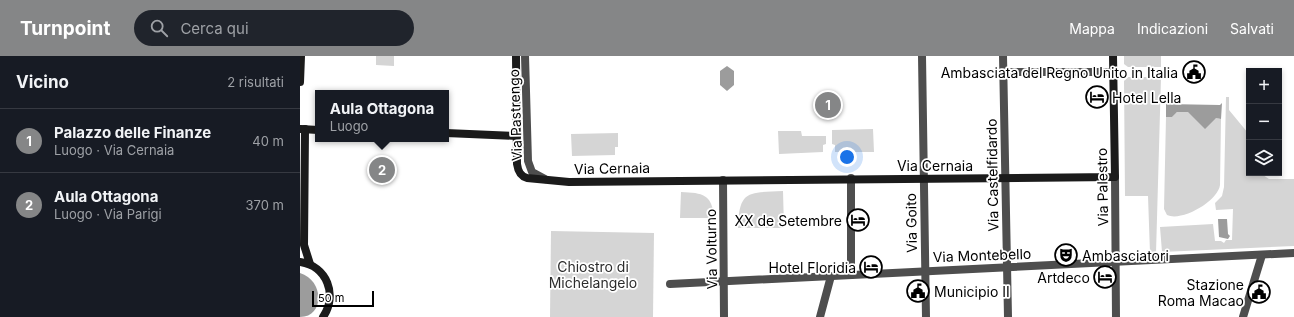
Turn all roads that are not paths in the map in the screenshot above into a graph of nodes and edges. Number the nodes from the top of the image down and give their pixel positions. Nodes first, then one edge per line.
1 (301, 56) edge
2 (516, 56) edge
3 (525, 56) edge
4 (922, 56) edge
5 (1003, 56) edge
6 (1113, 56) edge
7 (1004, 72) junction
8 (1114, 72) junction
9 (300, 82) edge
10 (302, 129) edge
11 (315, 130) edge
12 (449, 134) edge
13 (516, 136) junction
14 (525, 177) joint
15 (1115, 177) junction
16 (851, 178) junction
17 (923, 178) junction
18 (1005, 178) junction
19 (723, 180) junction
20 (555, 182) junction
21 (1294, 253) edge
22 (1262, 255) junction
23 (300, 262) edge
24 (1116, 262) junction
25 (310, 264) junction
26 (1007, 268) junction
27 (925, 271) junction
28 (851, 275) junction
29 (831, 276) junction
30 (724, 282) junction
31 (670, 284) dead end
32 (323, 317) edge
33 (724, 317) edge
34 (820, 317) edge
35 (926, 317) edge
36 (1008, 317) edge
37 (1116, 317) edge
38 (1242, 317) edge

1 - 9 main road
2 - 13 main road, Via Pastrengo
3 - 20 street, Via Pastrengo
4 - 17 street, Via Goito
5 - 7 street, Via Castelfidardo
6 - 8 main road, Via Palestro
7 - 8 street
7 - 18 street, Via Castelfidardo
8 - 15 main road, Via Palestro
10 - 11 main road
10 - 25 main road
12 - 13 main road
13 - 14 main road, Via Pastrengo
14 - 20 main road, Via Cernaia
15 - 18 main road, Via Cernaia
15 - 24 street, Via Palestro
16 - 17 main road, Via Cernaia
16 - 19 main road, Via Cernaia
16 - 28 street
17 - 18 main road, Via Cernaia
17 - 27 street, Via Goito
18 - 26 street, Via Castelfidardo
19 - 20 main road, Via Cernaia
19 - 30 street, Via Volturno
21 - 22 street, Via Montebello
22 - 24 street, Via Montebello
22 - 38 street
23 - 25 main road
24 - 26 street, Via Montebello
24 - 37 street, Via Palestro
25 - 32 main road
26 - 27 street, Via Montebello
26 - 36 street, Via Castelfidardo
27 - 28 street, Via Montebello
27 - 35 street, Via Goito
28 - 29 street, Via Montebello
29 - 30 street, Via Montebello
29 - 34 street
30 - 31 street, Via Montebello
30 - 33 street, Via Volturno

